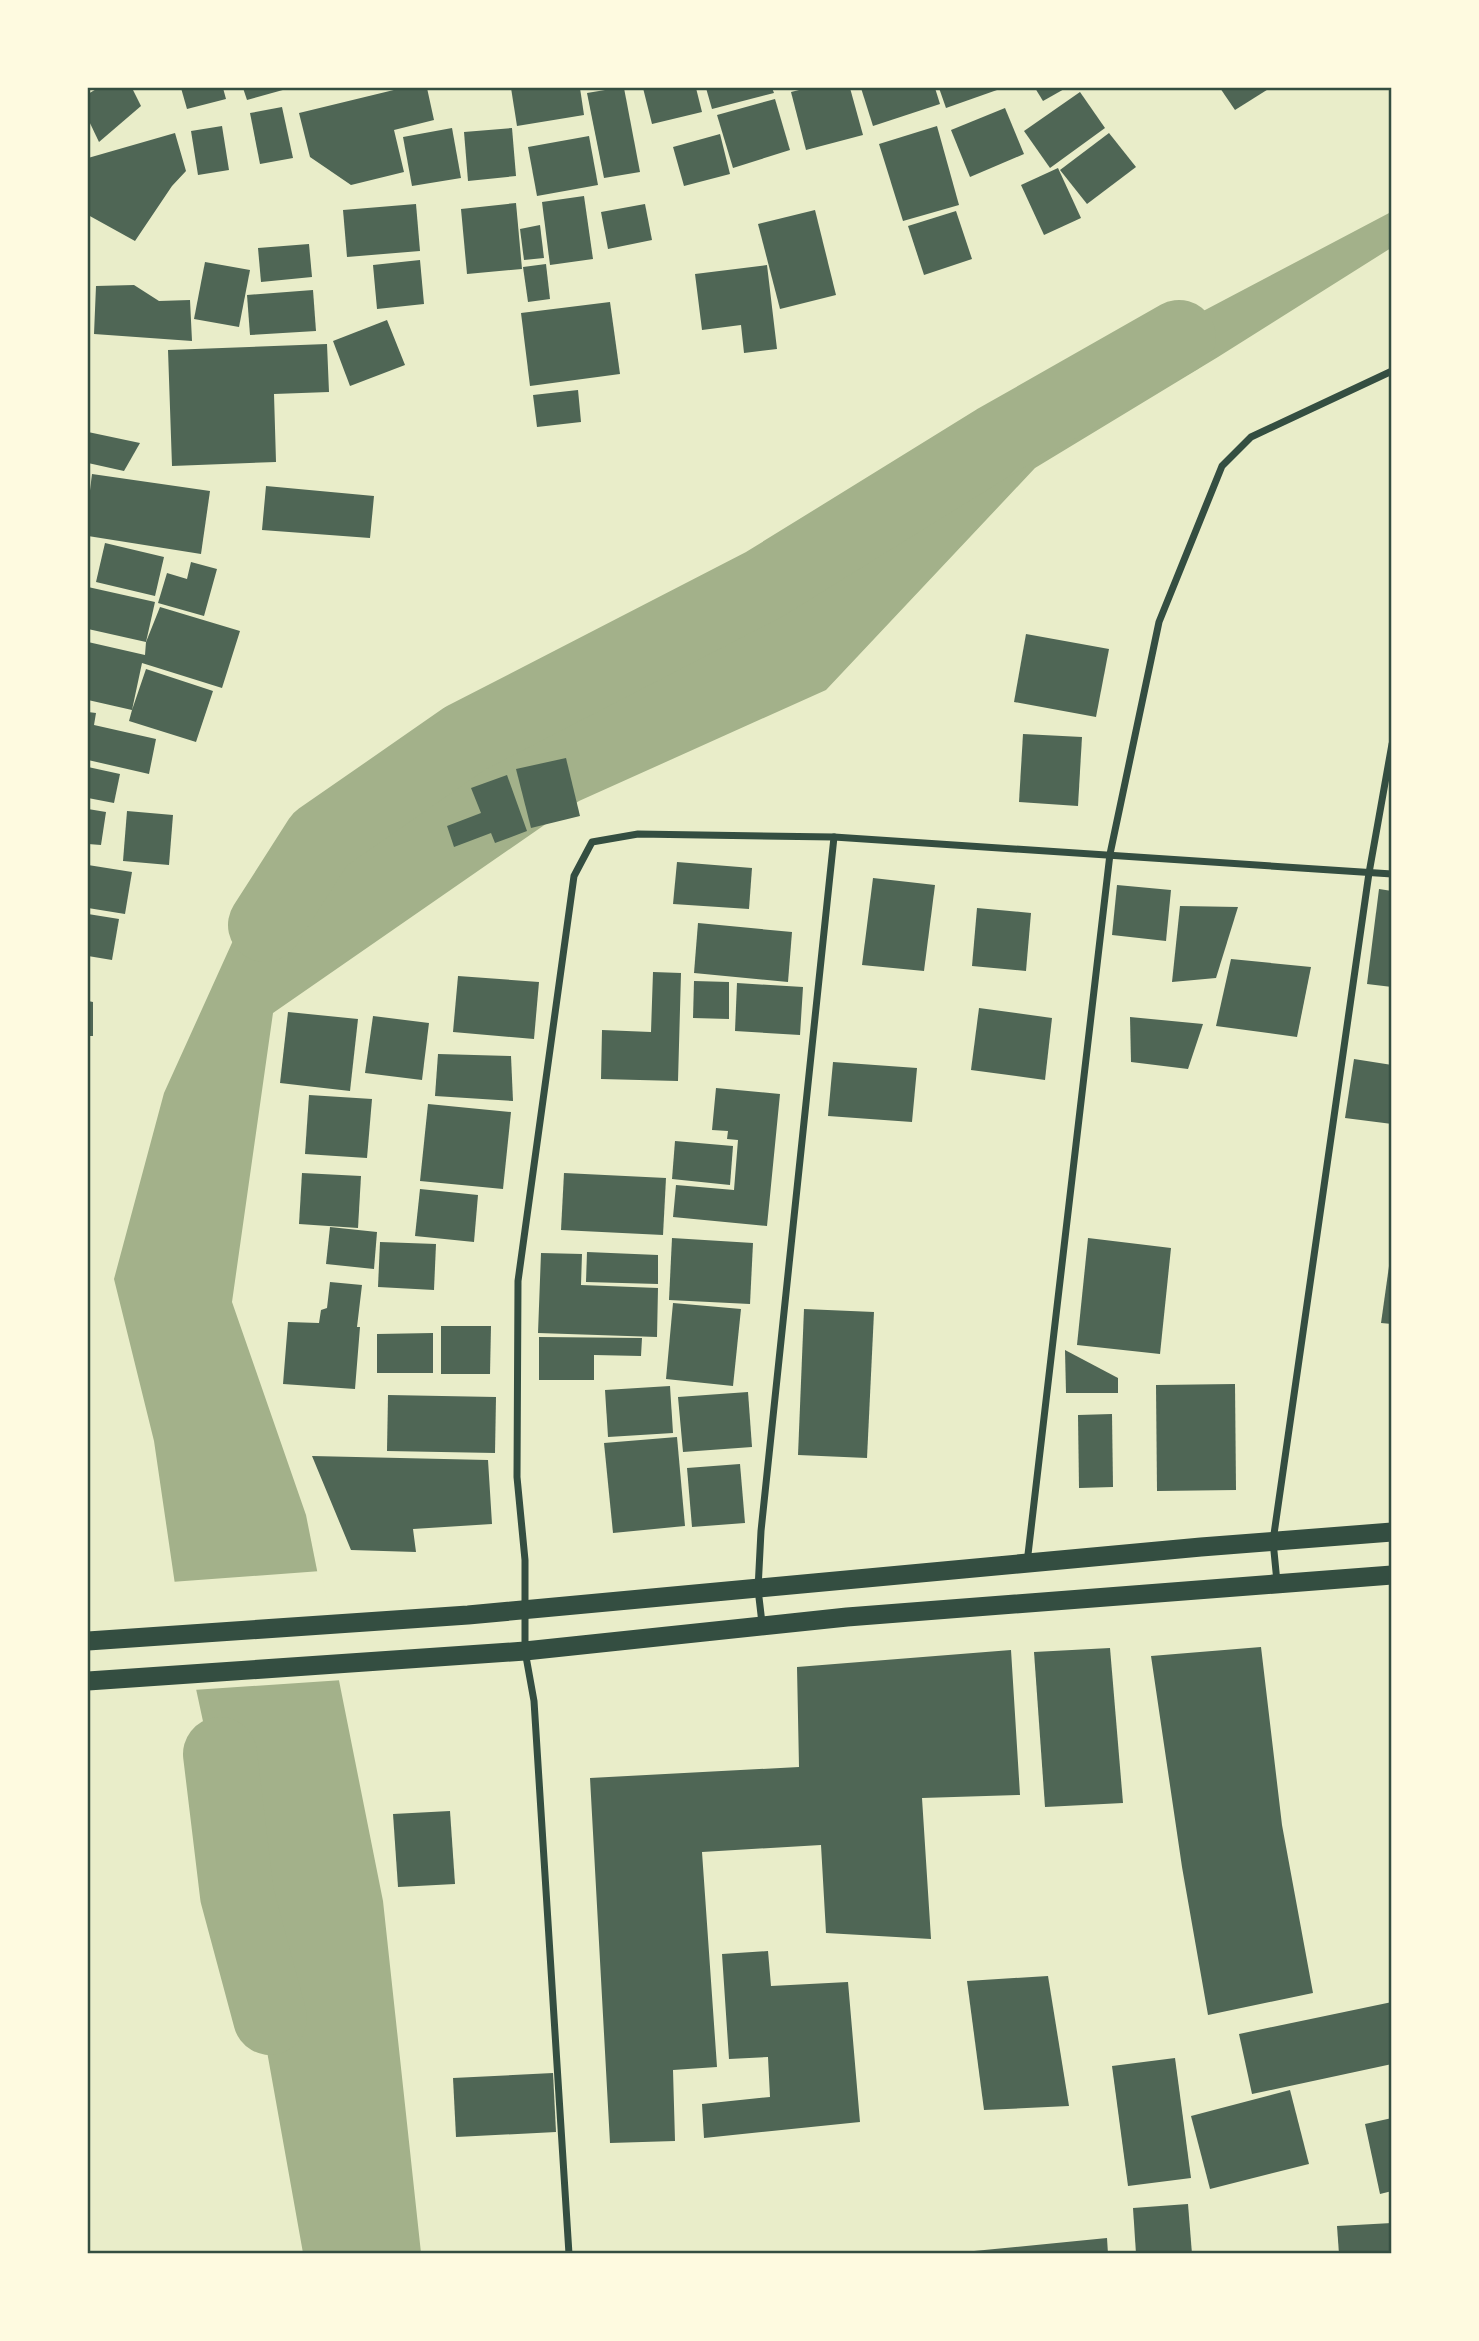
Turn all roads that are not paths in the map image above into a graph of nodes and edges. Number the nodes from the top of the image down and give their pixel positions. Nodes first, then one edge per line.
1 (1391, 371) edge
2 (1391, 744) edge
3 (834, 837) junction
4 (1110, 854) junction
5 (1369, 873) junction
6 (1391, 874) edge
7 (1391, 1532) edge
8 (1273, 1541) junction
9 (1027, 1563) junction
10 (1391, 1575) edge
11 (1277, 1584) junction
12 (758, 1589) junction
13 (526, 1608) junction
14 (762, 1626) junction
15 (92, 1640) edge
16 (525, 1651) junction
17 (93, 1681) edge
18 (569, 2253) edge

1 - 4 street
2 - 5 street
3 - 4 street
3 - 12 street
3 - 13 street
4 - 5 street
4 - 9 street
5 - 6 street
5 - 8 street
7 - 8 highway
8 - 9 highway
8 - 11 street
9 - 12 highway
10 - 11 highway
11 - 14 highway
12 - 13 highway
12 - 14 street
13 - 15 highway
13 - 16 street
14 - 16 highway
16 - 17 highway
16 - 18 street

